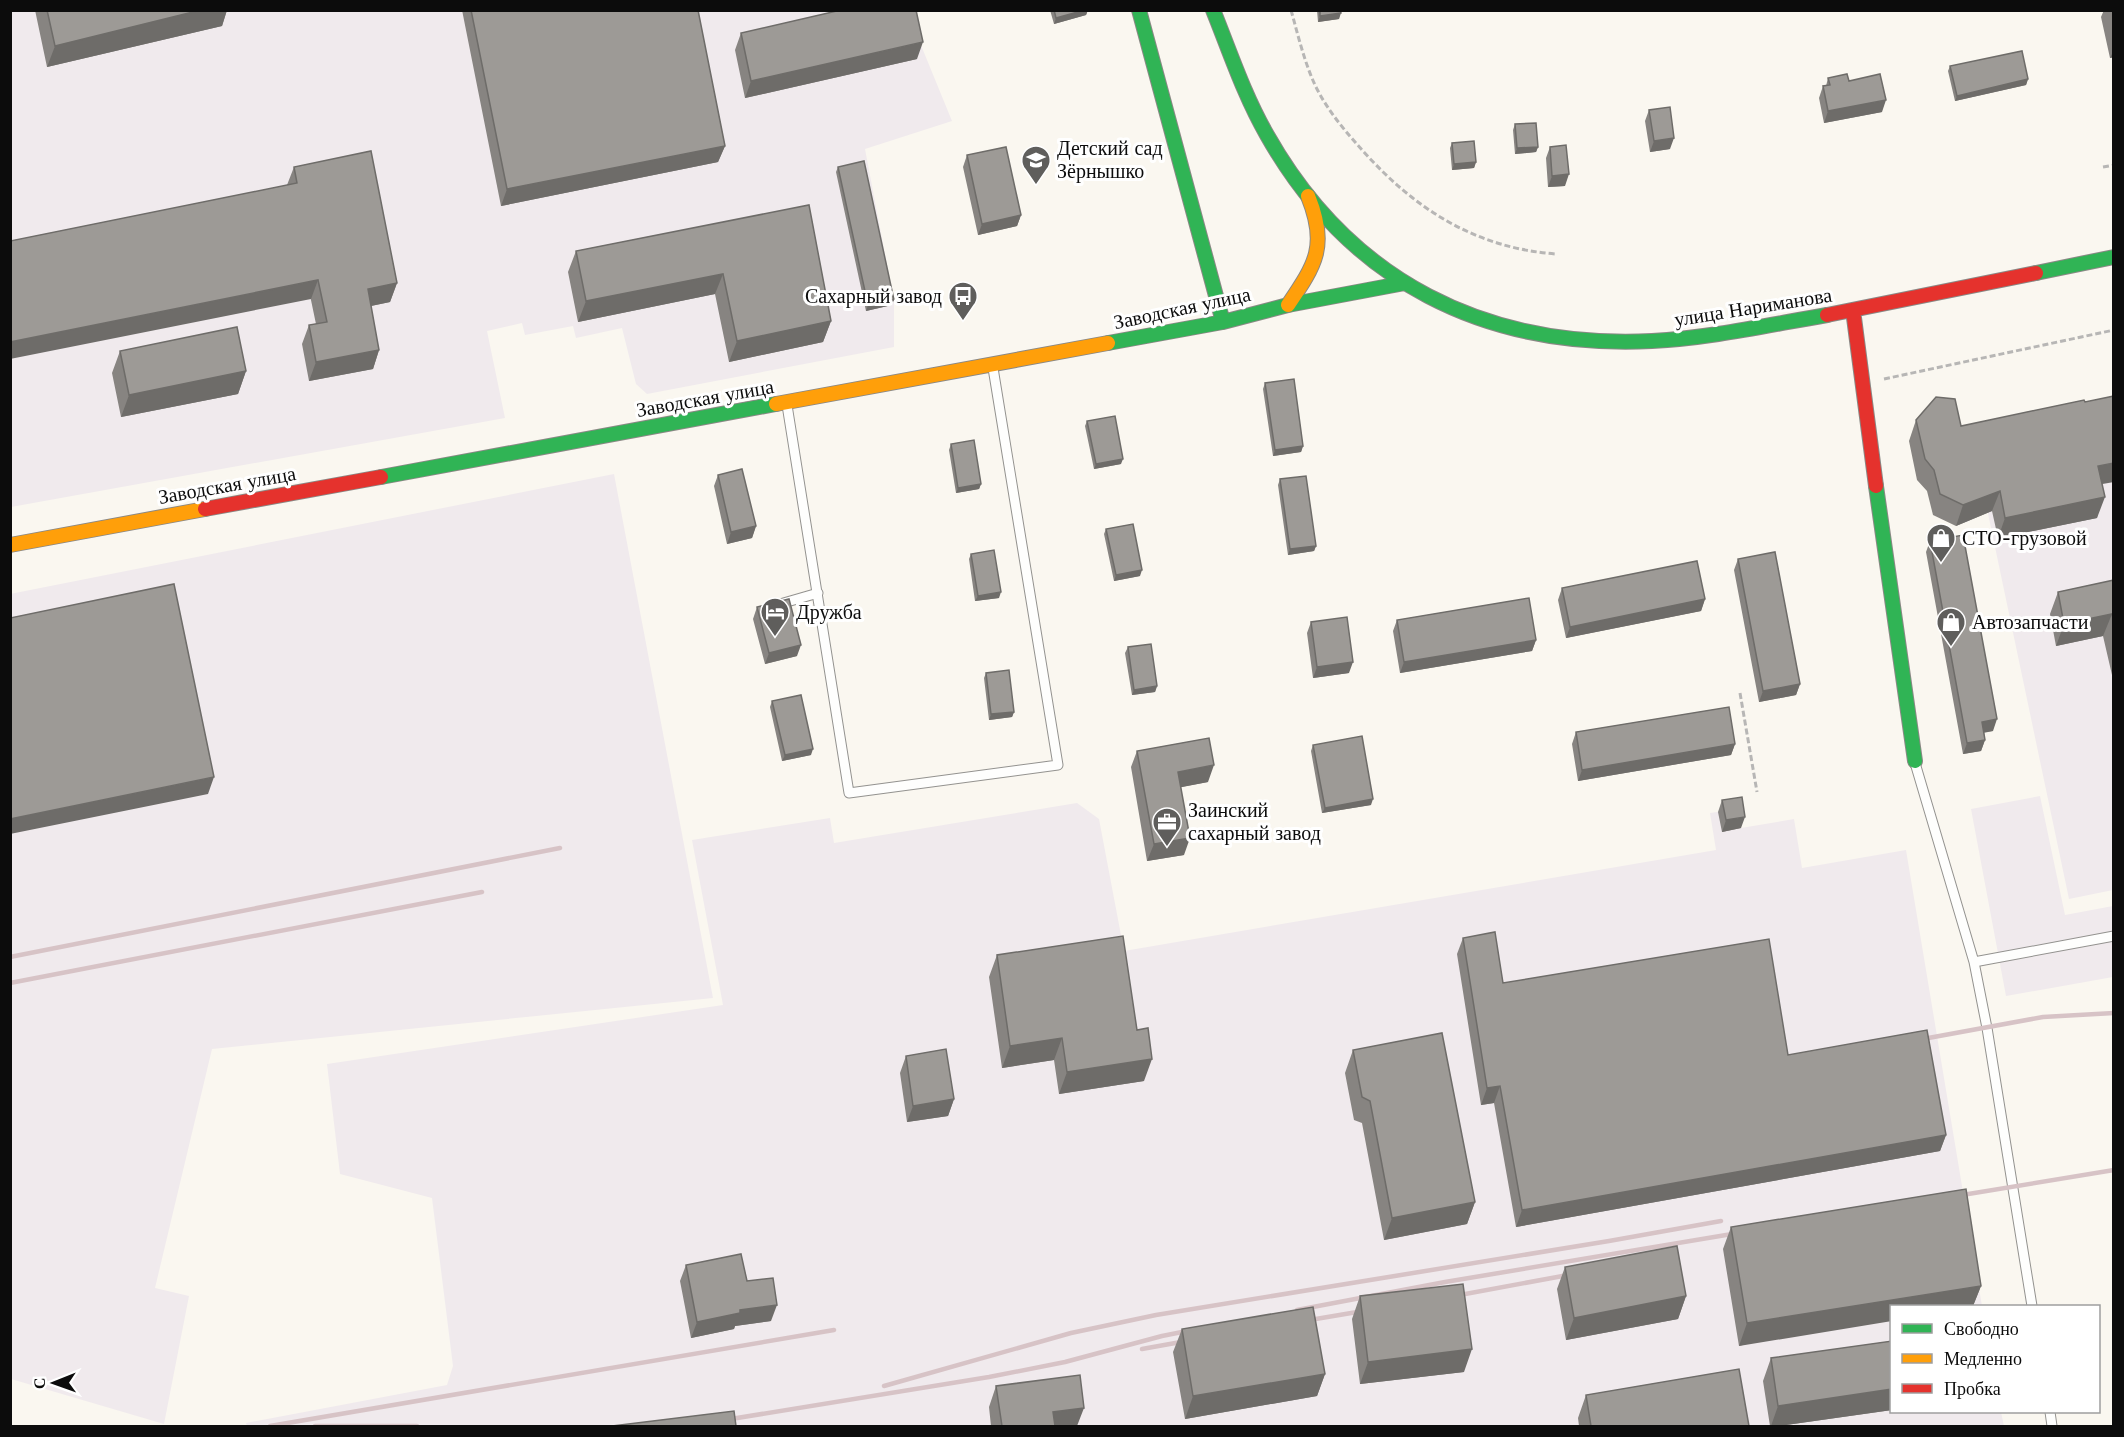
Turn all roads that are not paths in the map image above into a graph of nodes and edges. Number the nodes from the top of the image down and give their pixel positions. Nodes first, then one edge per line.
1 (1139, 10) edge
2 (1213, 10) edge
3 (1306, 192) junction
4 (2114, 257) edge
5 (1405, 283) junction
6 (1288, 305) junction
7 (1853, 310) junction
8 (1223, 322) junction
9 (993, 364) junction
10 (786, 403) junction
11 (10, 545) edge
12 (818, 593) junction
13 (773, 606) edge
14 (1914, 761) joint
15 (2114, 936) edge
16 (1974, 962) junction
17 (2032, 1305) edge

1 - 8 main road
2 - 3 main road
3 - 5 main road, улица Нариманова
3 - 6 main road
4 - 7 main road, улица Нариманова
5 - 6 main road, Заводская улица
5 - 7 main road, улица Нариманова
6 - 8 main road, Заводская улица
7 - 14 main road
8 - 9 main road, Заводская улица
9 - 10 main road, Заводская улица
9 - 12 lane
10 - 11 main road, Заводская улица
10 - 12 lane
12 - 13 lane
14 - 16 lane
15 - 16 lane
16 - 17 lane

